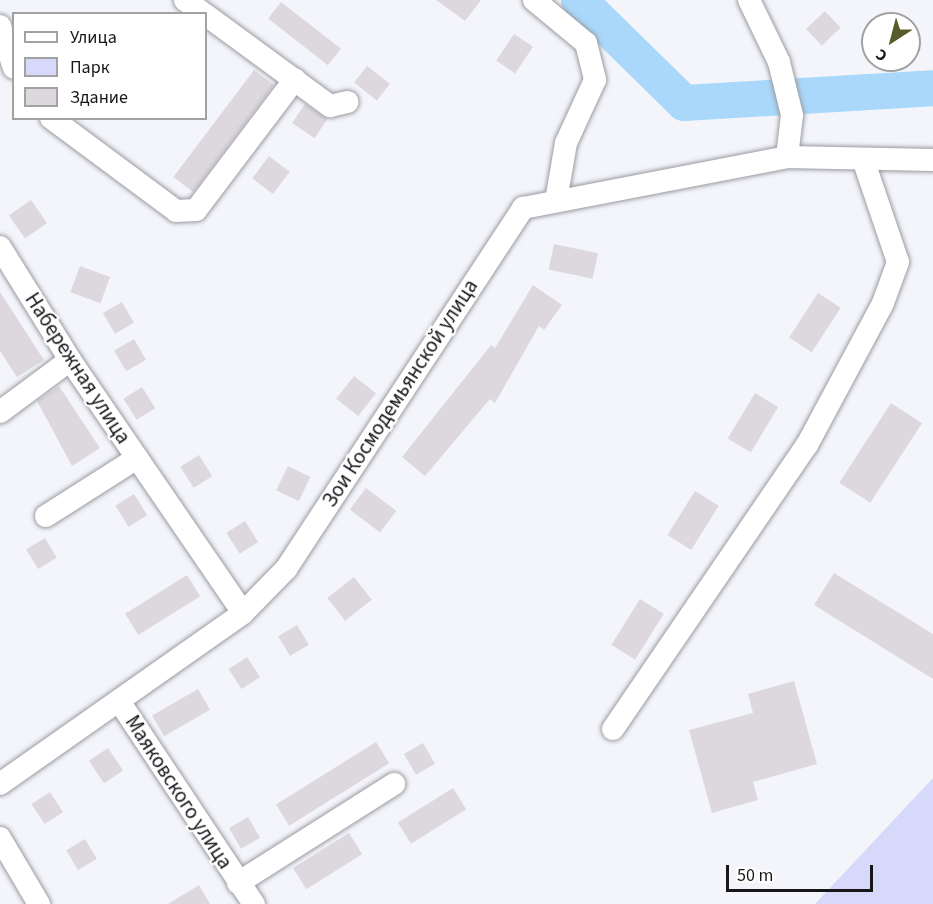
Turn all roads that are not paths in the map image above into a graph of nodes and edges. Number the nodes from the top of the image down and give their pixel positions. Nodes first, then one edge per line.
1 (185, 0) edge
2 (534, 0) edge
3 (749, 0) edge
4 (202, 12) edge
5 (207, 15) edge
6 (0, 26) edge
7 (12, 62) edge
8 (295, 79) junction
9 (348, 102) dead end
10 (54, 120) edge
11 (787, 157) junction
12 (933, 160) edge
13 (864, 162) junction
14 (556, 201) junction
15 (0, 247) edge
16 (6, 271) edge
17 (69, 360) junction
18 (0, 412) edge
19 (137, 458) junction
20 (46, 516) dead end
21 (243, 613) junction
22 (119, 702) junction
23 (614, 729) dead end
24 (0, 784) edge
25 (393, 784) dead end
26 (0, 838) edge
27 (238, 883) junction
28 (39, 904) edge
29 (254, 904) edge

1 - 4 street
2 - 14 street
3 - 11 street
5 - 8 street
6 - 7 street
8 - 9 street
8 - 10 street
11 - 13 street, Зои Космодемьянской улица
11 - 14 street, Зои Космодемьянской улица
12 - 13 street, Зои Космодемьянской улица
13 - 23 street
14 - 21 street, Зои Космодемьянской улица
15 - 16 street, Набережная улица
16 - 17 street, Набережная улица
17 - 18 street
17 - 19 street, Набережная улица
19 - 20 street, Набережная улица
19 - 21 street, Набережная улица
21 - 22 street, Зои Космодемьянской улица
22 - 24 street, Зои Космодемьянской улица
22 - 27 street, Маяковского улица
25 - 27 street, Маяковского улица
26 - 28 street
27 - 29 street, Маяковского улица

